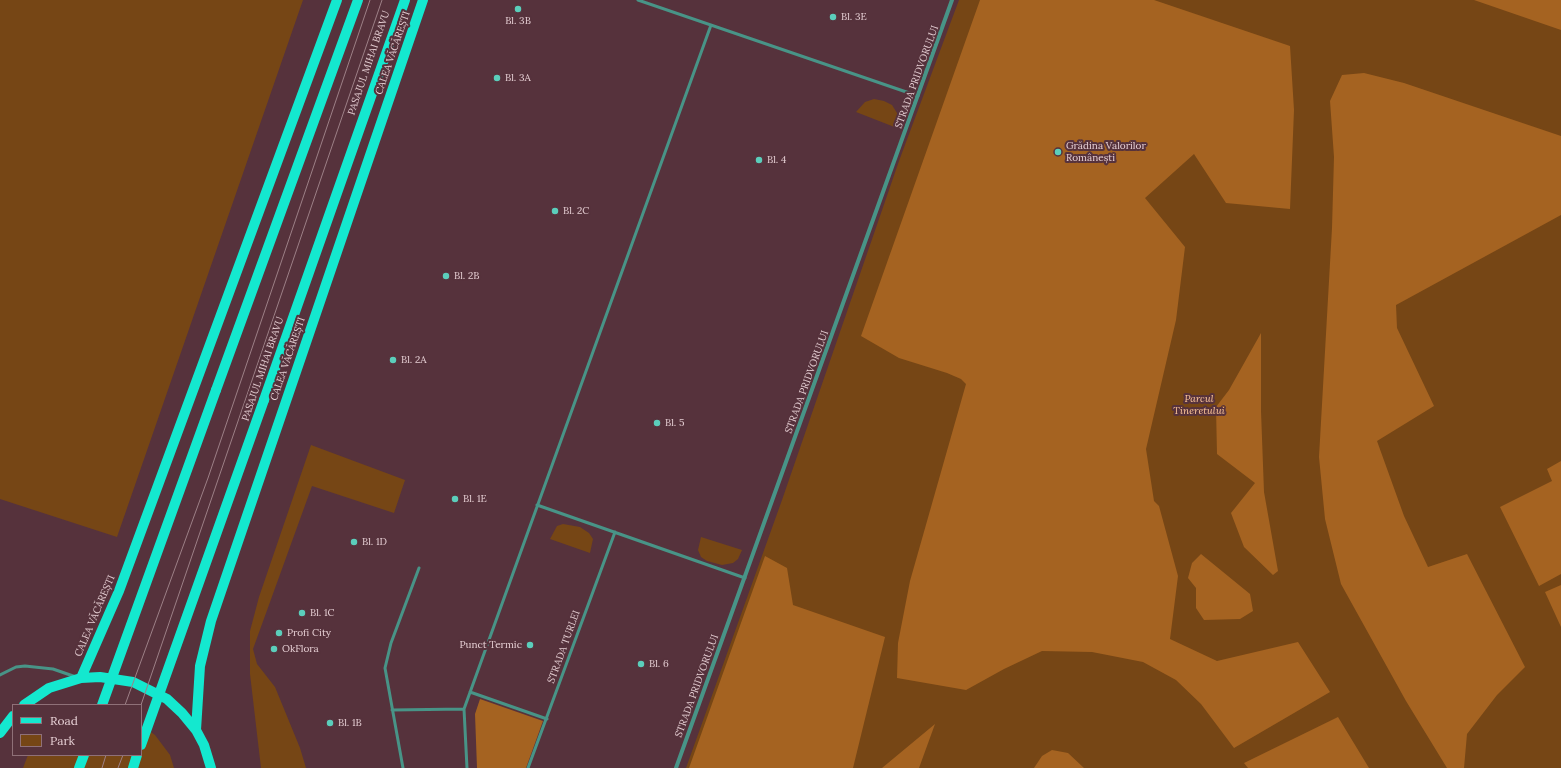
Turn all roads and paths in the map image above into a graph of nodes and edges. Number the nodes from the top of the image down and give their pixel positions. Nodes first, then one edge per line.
1 (337, 0) edge
2 (358, 0) edge
3 (405, 0) edge
4 (423, 0) edge
5 (638, 0) edge
6 (952, 0) edge
7 (710, 25) junction
8 (918, 96) junction
9 (537, 504) junction
10 (615, 532) junction
11 (419, 568) dead end
12 (745, 578) junction
13 (0, 675) edge
14 (81, 678) junction
15 (470, 692) junction
16 (26, 704) edge
17 (102, 704) edge
18 (464, 709) junction
19 (392, 710) junction
20 (547, 718) junction
21 (7, 720) edge
22 (196, 730) junction
23 (0, 733) edge
24 (142, 742) edge
25 (84, 756) edge
26 (137, 756) edge
27 (79, 768) edge
28 (133, 768) edge
29 (211, 768) edge
30 (403, 768) edge
31 (467, 768) edge
32 (528, 768) edge
33 (676, 768) edge

1 - 14 main road, CALEA VĂCĂREȘTI
2 - 17 main road, bridge
3 - 24 main road, PASAJUL MIHAI BRAVU, bridge
4 - 22 main road, CALEA VĂCĂREȘTI
5 - 7 lane
6 - 8 street, STRADA PRIDVORULUI
7 - 8 lane
7 - 9 lane
8 - 12 street, STRADA PRIDVORULUI
9 - 10 lane
9 - 15 lane
10 - 12 lane
10 - 20 lane, STRADA TURLEI
11 - 19 lane
12 - 33 street, STRADA PRIDVORULUI
13 - 14 lane
14 - 16 main road
14 - 22 main road
15 - 18 lane
15 - 20 lane
18 - 19 lane
18 - 31 lane
19 - 30 lane
20 - 32 lane, STRADA TURLEI
21 - 23 main road
22 - 29 main road
25 - 27 main road
26 - 28 main road

